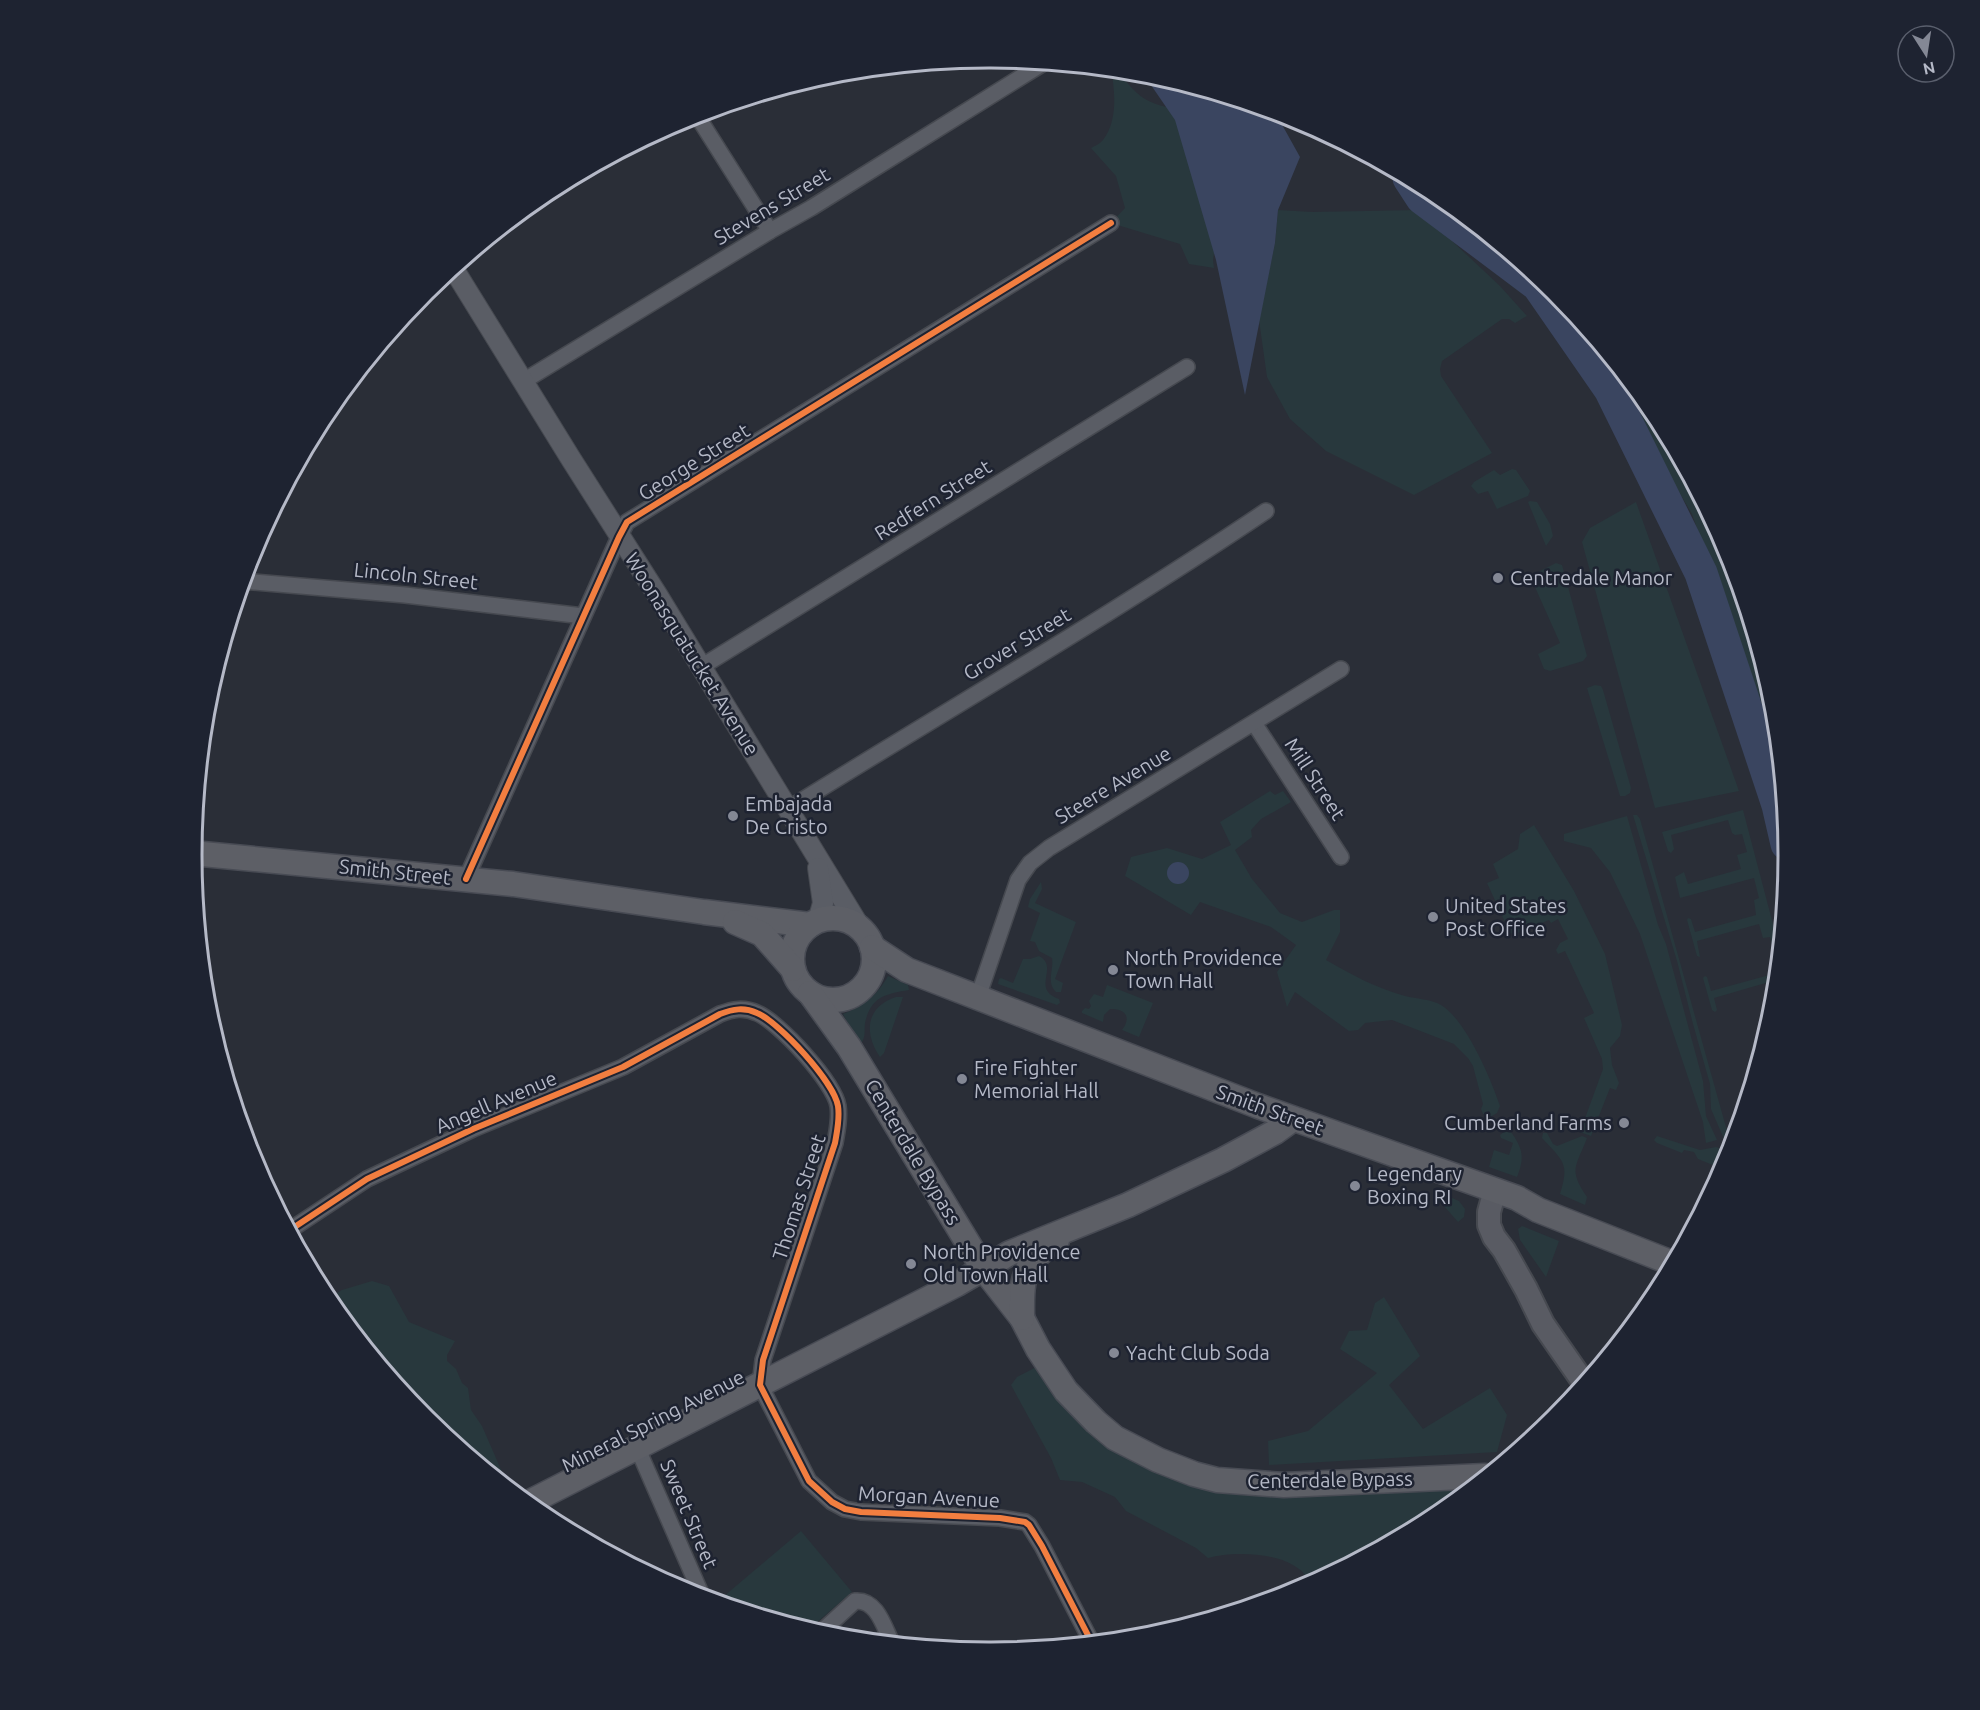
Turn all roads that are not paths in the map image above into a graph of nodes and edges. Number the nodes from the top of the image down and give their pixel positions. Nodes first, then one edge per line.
1 (1034, 69) edge
2 (701, 122) edge
3 (1111, 223) dead end
4 (770, 231) junction
5 (457, 275) edge
6 (1187, 368) dead end
7 (522, 382) junction
8 (1266, 511) dead end
9 (619, 537) junction
10 (252, 582) edge
11 (583, 616) junction
12 (701, 667) junction
13 (1341, 669) dead end
14 (1254, 723) junction
15 (788, 809) junction
16 (202, 854) edge
17 (815, 856) junction
18 (1341, 857) dead end
19 (466, 879) junction
20 (704, 912) junction
21 (814, 923) junction
22 (867, 938) junction
23 (794, 969) junction
24 (810, 993) junction
25 (978, 997) junction
26 (720, 1014) joint
27 (1293, 1119) junction
28 (1495, 1190) junction
29 (296, 1226) edge
30 (1065, 1232) junction
31 (1665, 1260) edge
32 (983, 1268) junction
33 (1022, 1318) junction
34 (1580, 1377) edge
35 (760, 1385) junction
36 (637, 1447) junction
37 (1473, 1477) edge
38 (536, 1499) edge
39 (697, 1586) edge
40 (828, 1625) edge
41 (888, 1636) edge
42 (1089, 1636) edge

1 - 4 street, Stevens Street
2 - 4 street
3 - 9 street, George Street
4 - 7 street, Stevens Street
5 - 7 street, Woonasquatucket Avenue
6 - 12 street, Redfern Street
7 - 9 street, Woonasquatucket Avenue
8 - 15 street, Grover Street
9 - 11 street, George Street
9 - 12 street, Woonasquatucket Avenue
10 - 11 street, Lincoln Street
11 - 19 street, George Street
12 - 15 street, Woonasquatucket Avenue
13 - 14 street, Steere Avenue
14 - 18 street, Mill Street
14 - 25 street, Steere Avenue
15 - 17 street, Woonasquatucket Avenue
16 - 19 main road, Smith Street
17 - 21 street, Woonasquatucket Avenue
17 - 22 street, Woonasquatucket Avenue
19 - 20 main road, Smith Street
20 - 21 main road, Smith Street
20 - 23 main road, Smith Street
21 - 22 main road
21 - 23 main road
22 - 24 main road
22 - 25 main road, Smith Street
23 - 24 main road
24 - 32 main road, Centerdale Bypass
25 - 27 main road, Smith Street
26 - 29 street, Angell Avenue
26 - 35 street, Thomas Street
27 - 28 main road, Smith Street
27 - 30 main road, Mineral Spring Avenue
28 - 31 main road, Smith Street
28 - 34 main road
30 - 32 main road, Mineral Spring Avenue
30 - 33 main road
32 - 33 main road, Centerdale Bypass
32 - 35 main road, Mineral Spring Avenue
33 - 37 main road, Centerdale Bypass
35 - 36 main road, Mineral Spring Avenue
35 - 42 street, Morgan Avenue
36 - 38 main road, Mineral Spring Avenue
36 - 39 street, Sweet Street
40 - 41 street

